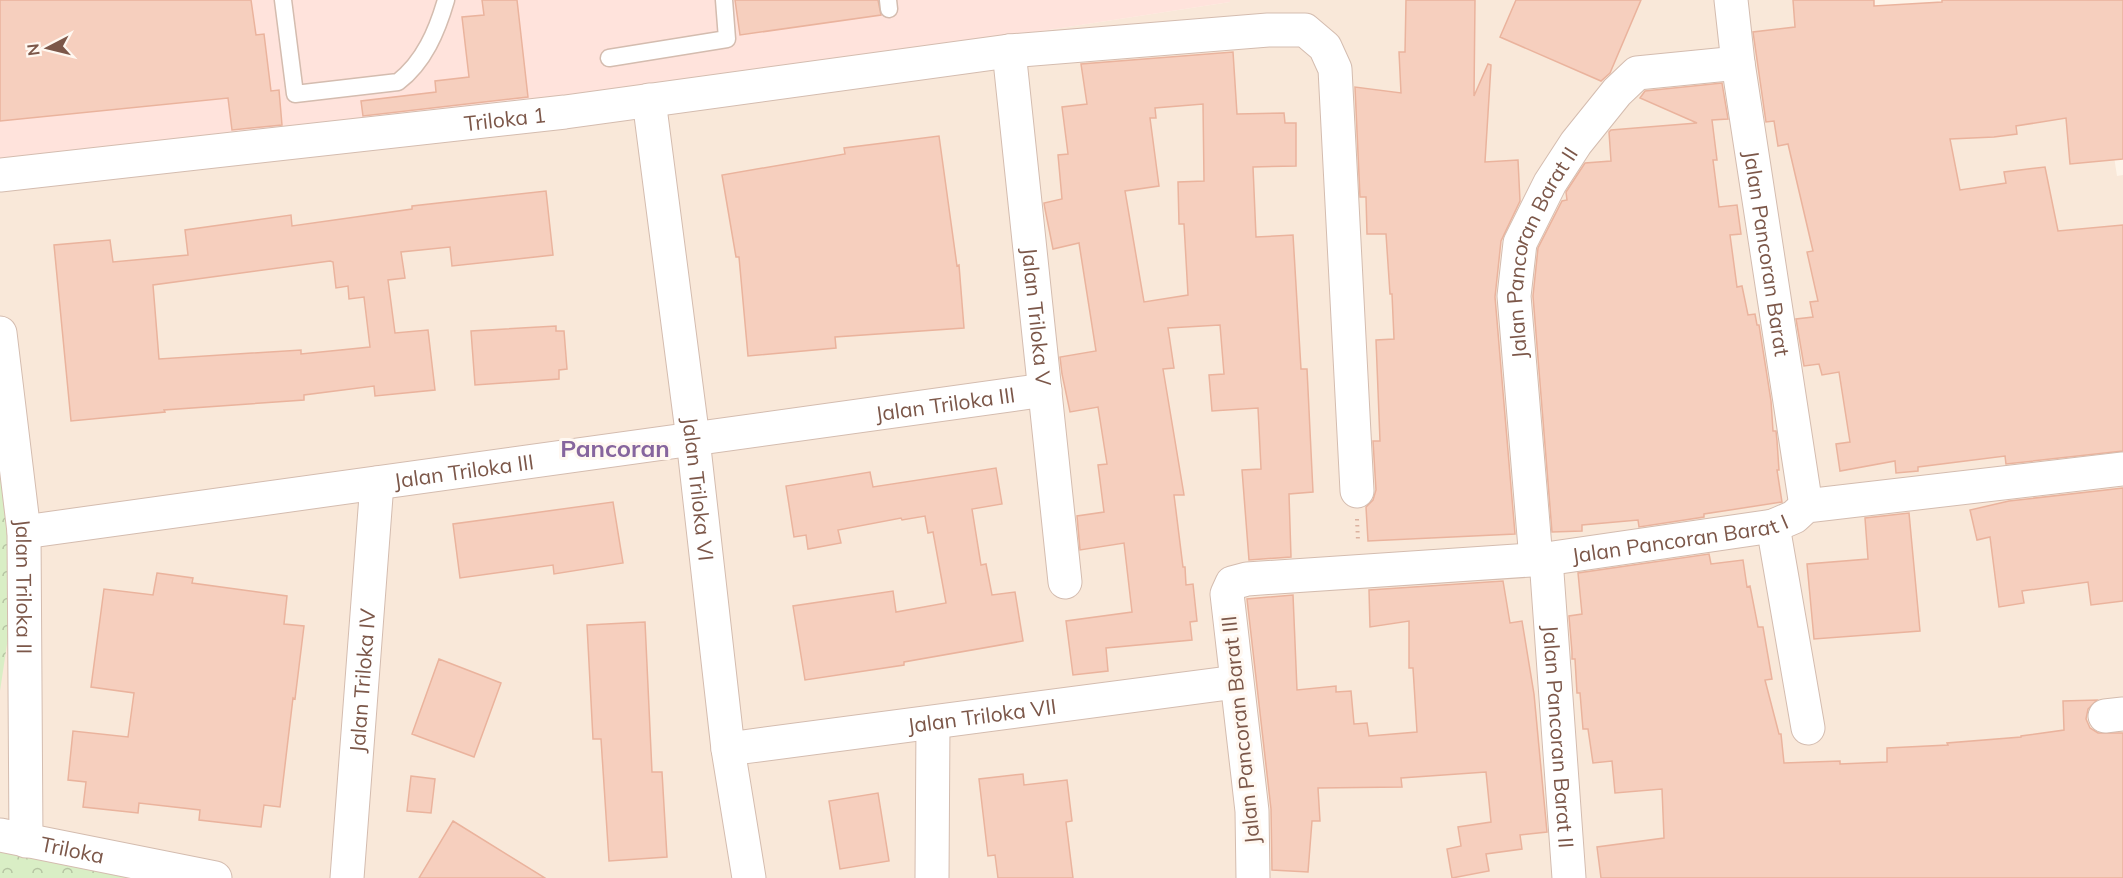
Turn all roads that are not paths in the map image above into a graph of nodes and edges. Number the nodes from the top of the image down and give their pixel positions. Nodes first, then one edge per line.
1 (283, 0) edge
2 (446, 0) edge
3 (724, 0) edge
4 (1731, 0) edge
5 (1010, 51) junction
6 (609, 58) dead end
7 (1738, 63) junction
8 (649, 99) junction
9 (0, 175) edge
10 (0, 333) edge
11 (1045, 390) junction
12 (693, 439) junction
13 (2123, 469) edge
14 (378, 483) junction
15 (1357, 491) road end
16 (1806, 506) junction
17 (1773, 526) junction
18 (24, 532) junction
19 (1541, 559) junction
20 (1065, 582) dead end
21 (1232, 583) joint
22 (1236, 682) junction
23 (933, 723) junction
24 (1808, 728) dead end
25 (728, 749) junction
26 (13, 838) edge
27 (215, 878) edge
28 (348, 878) edge
29 (749, 878) edge
30 (932, 878) edge
31 (1253, 878) edge
32 (1569, 878) edge

1 - 2 lane
3 - 6 lane
4 - 7 street, Jalan Pancoran Barat
5 - 8 street, Triloka 1
5 - 11 street, Jalan Triloka V
5 - 15 street, Triloka 1
7 - 16 street, Jalan Pancoran Barat
7 - 19 street, Jalan Pancoran Barat II
8 - 9 street, Triloka 1
8 - 12 street, Jalan Triloka VI
10 - 18 street, Jalan Triloka II
11 - 12 street, Jalan Triloka III
11 - 20 street, Jalan Triloka V
12 - 14 street, Jalan Triloka III
12 - 25 street, Jalan Triloka VI
13 - 16 street, Jalan Pancoran Barat I
14 - 18 street, Jalan Triloka III
14 - 28 street, Jalan Triloka IV
16 - 17 street, Jalan Pancoran Barat I
17 - 19 street, Jalan Pancoran Barat I
17 - 24 street
18 - 26 street, Jalan Triloka II
19 - 21 street, Jalan Pancoran Barat I
19 - 32 street, Jalan Pancoran Barat II
21 - 22 street, Jalan Pancoran Barat III
22 - 23 street, Jalan Triloka VII
22 - 31 street, Jalan Pancoran Barat III
23 - 25 street, Jalan Triloka VII
23 - 30 street
25 - 29 street, Jalan Triloka VI
26 - 27 street, Triloka

